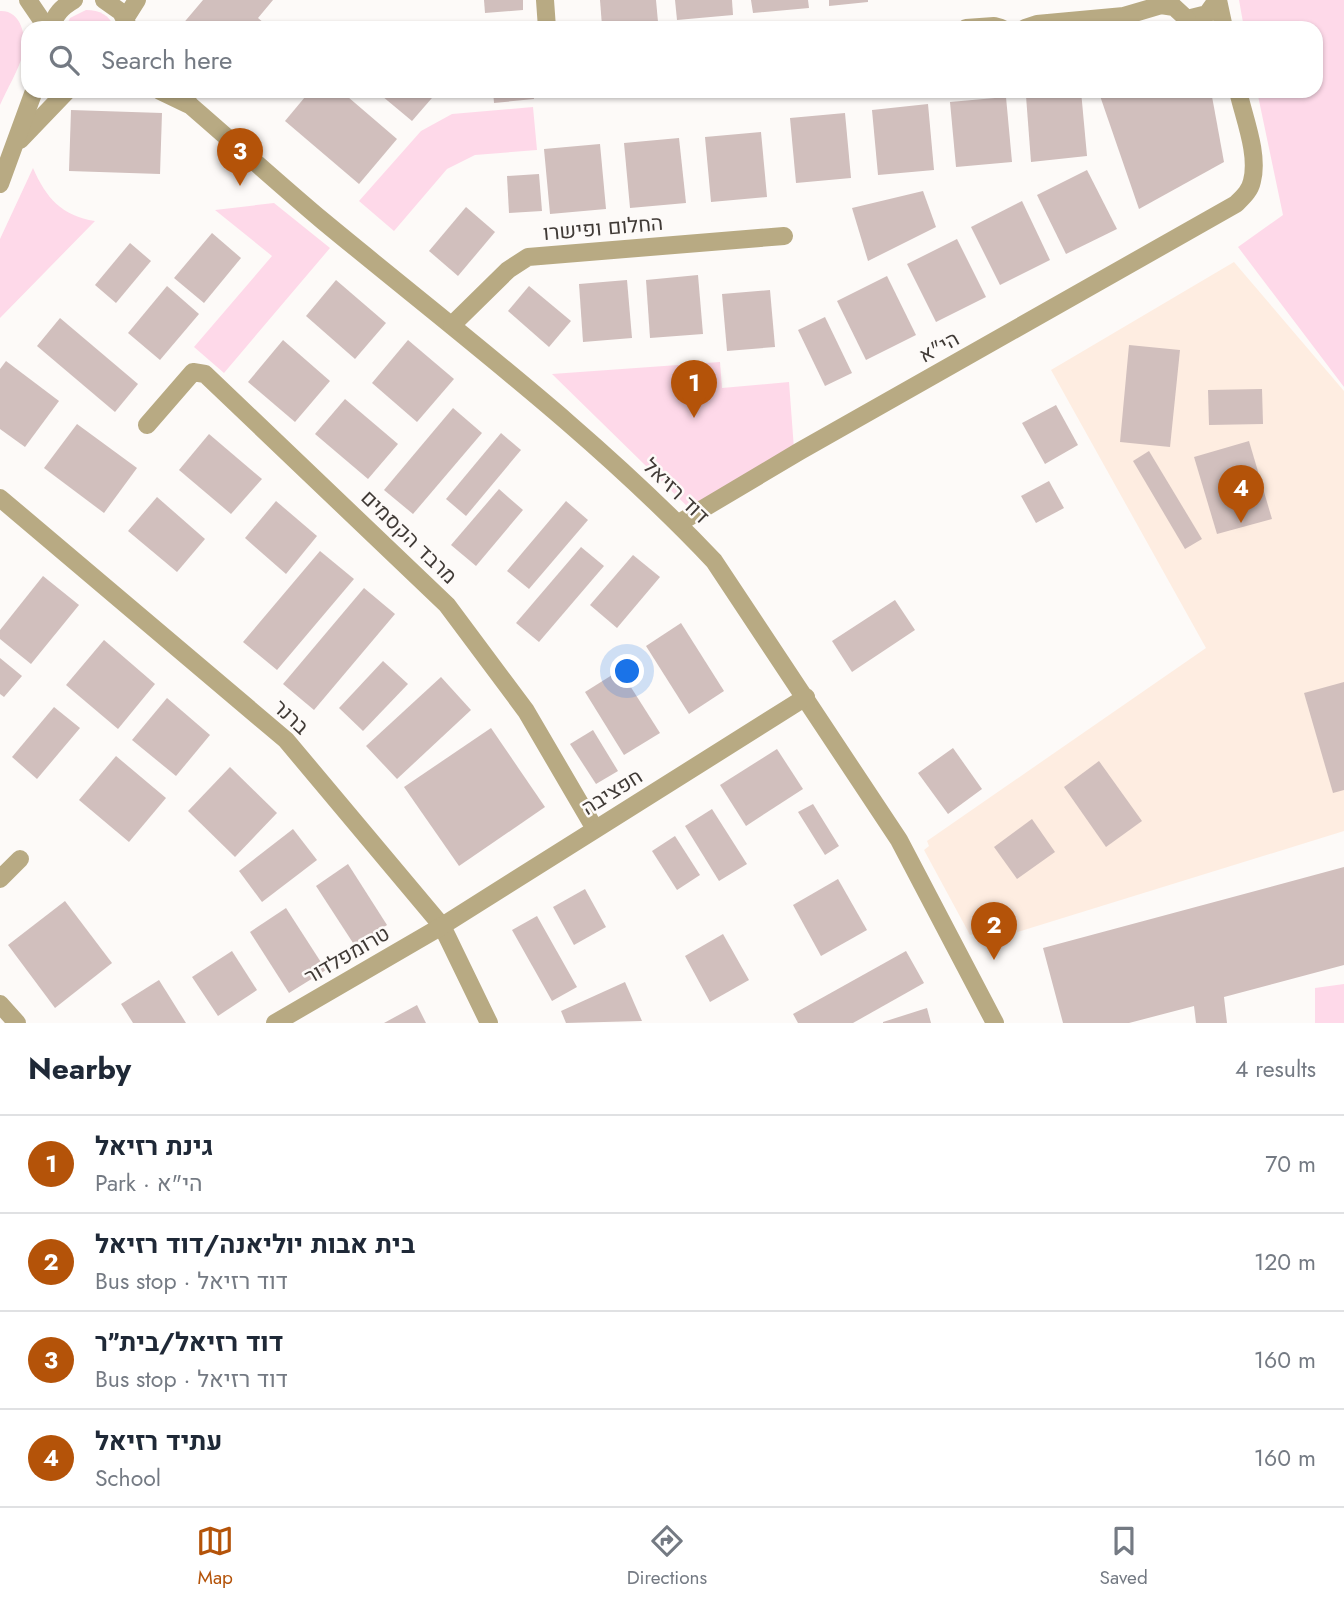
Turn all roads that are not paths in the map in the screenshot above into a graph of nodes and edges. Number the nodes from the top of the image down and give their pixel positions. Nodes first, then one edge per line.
1 (28, 0) edge
2 (74, 0) edge
3 (104, 0) edge
4 (137, 0) edge
5 (545, 0) edge
6 (1218, 0) edge
7 (44, 21) edge
8 (52, 21) edge
9 (125, 21) edge
10 (128, 21) edge
11 (546, 21) edge
12 (1076, 21) edge
13 (1185, 21) edge
14 (1191, 21) edge
15 (1192, 21) edge
16 (1215, 21) edge
17 (1222, 21) edge
18 (31, 98) edge
19 (61, 98) edge
20 (174, 98) edge
21 (185, 98) edge
22 (1240, 98) edge
23 (191, 106) junction
24 (9, 149) edge
25 (0, 184) edge
26 (784, 236) dead end
27 (452, 325) junction
28 (147, 425) dead end
29 (0, 498) edge
30 (679, 523) junction
31 (806, 697) junction
32 (595, 829) junction
33 (20, 859) dead end
34 (0, 879) edge
35 (442, 926) junction
36 (0, 1004) edge
37 (17, 1023) edge
38 (275, 1023) edge
39 (489, 1023) edge
40 (995, 1023) edge

1 - 7 street
2 - 8 street
3 - 9 street
4 - 10 street
5 - 11 street
6 - 14 street
6 - 17 street
12 - 13 street
15 - 16 street
18 - 24 street
19 - 24 street
20 - 23 street, דוד רזיאל
21 - 23 street, דוד רזיאל
22 - 30 street, הי"א
23 - 27 street, דוד רזיאל
24 - 25 street
26 - 27 street, החלום ופישרו
27 - 30 street, דוד רזיאל
28 - 32 street, מרבד הקסמים
29 - 35 street, ברנר
30 - 31 street, דוד רזיאל
31 - 32 street, חפציבה
31 - 40 street, דוד רזיאל
32 - 35 street, חפציבה
33 - 34 street
35 - 38 street, טרומפלדור
35 - 39 street, ברנר
36 - 37 street

